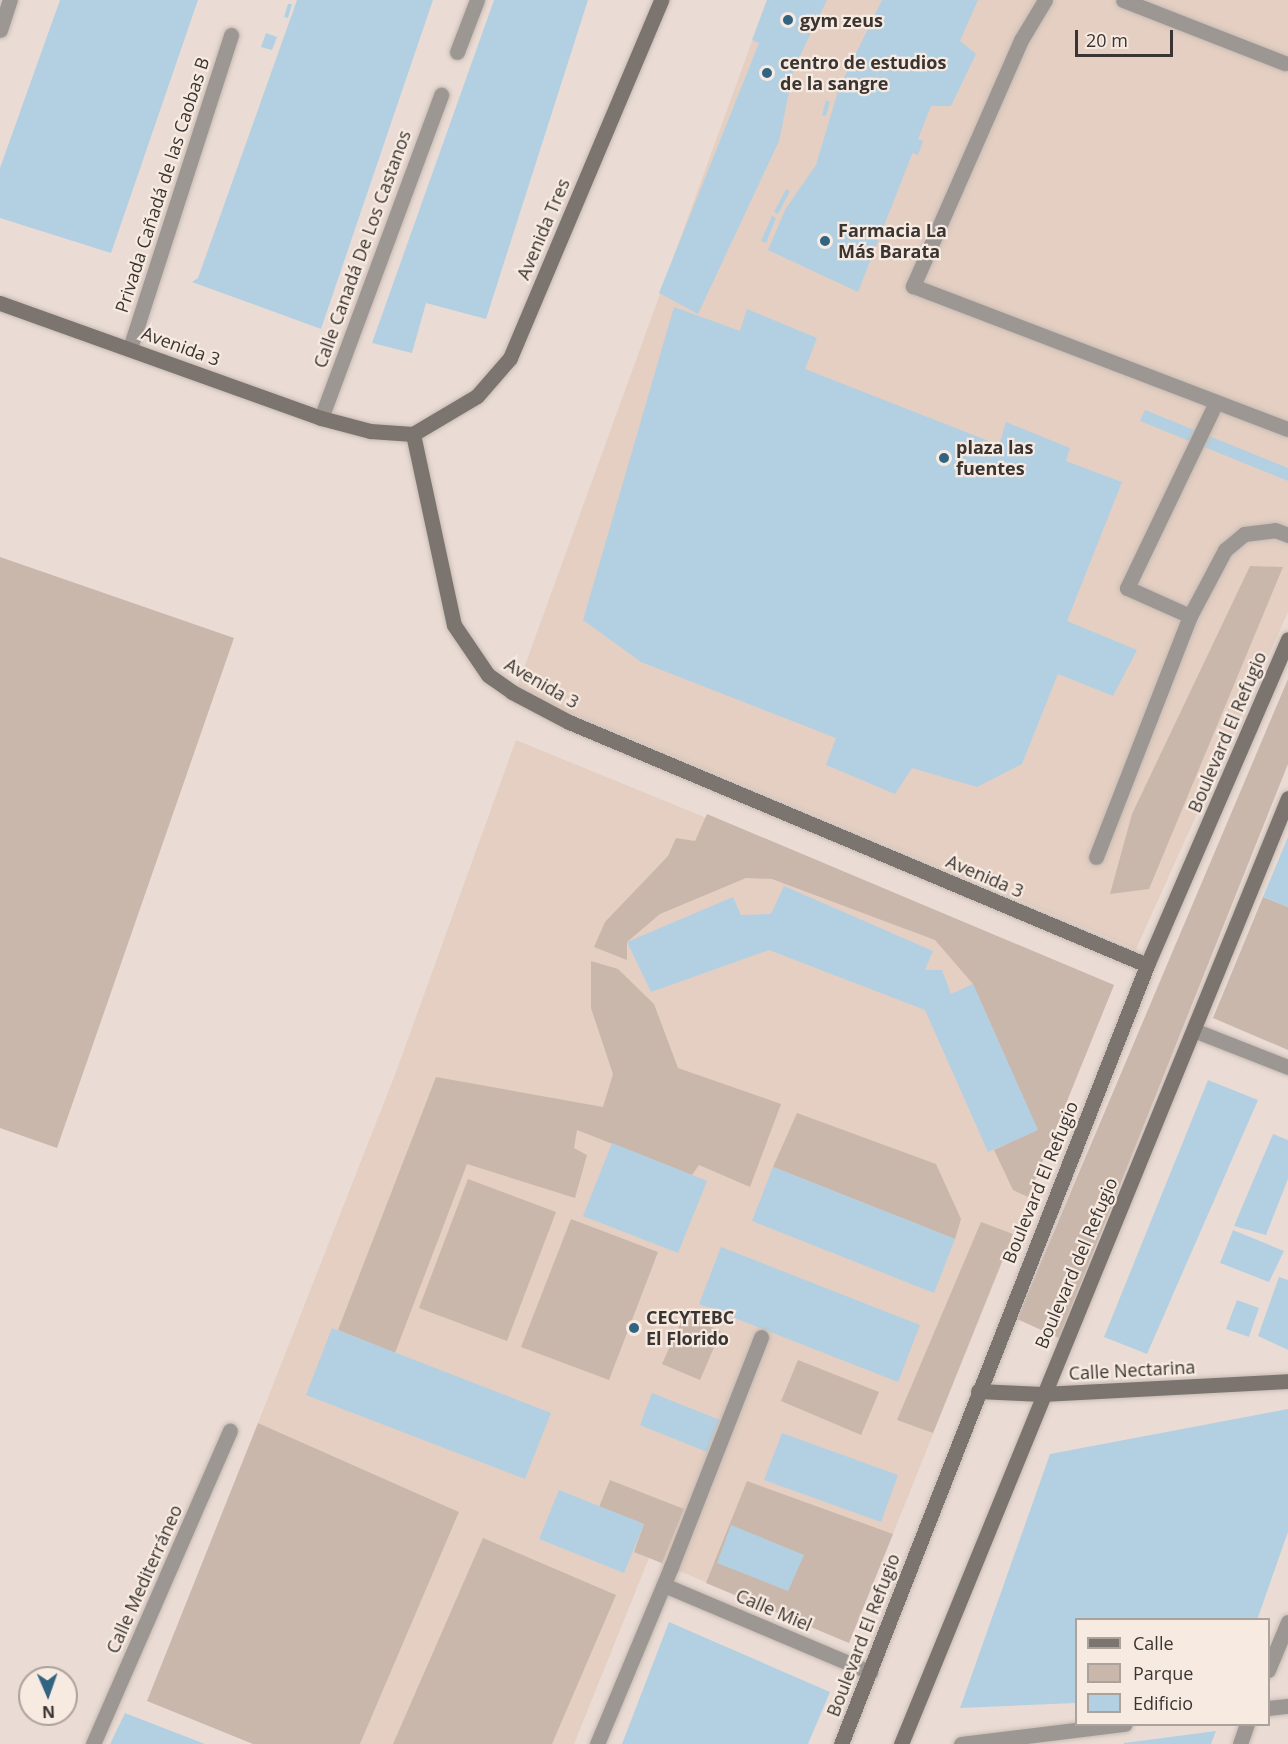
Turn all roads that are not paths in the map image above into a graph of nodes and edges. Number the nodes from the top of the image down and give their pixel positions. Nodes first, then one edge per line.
1 (10, 0) edge
2 (477, 0) edge
3 (661, 0) edge
4 (1045, 0) edge
5 (1123, 0) edge
6 (0, 30) edge
7 (231, 35) dead end
8 (457, 51) dead end
9 (1285, 63) dead end
10 (441, 95) dead end
11 (0, 303) edge
12 (130, 348) junction
13 (1216, 402) junction
14 (321, 418) junction
15 (1288, 429) edge
16 (413, 434) junction
17 (1288, 535) edge
18 (1190, 616) junction
19 (1288, 639) edge
20 (1288, 798) edge
21 (1096, 857) dead end
22 (1148, 965) junction
23 (1196, 1031) junction
24 (1288, 1067) edge
25 (761, 1337) dead end
26 (1288, 1381) edge
27 (978, 1391) junction
28 (1042, 1394) junction
29 (230, 1431) dead end
30 (663, 1585) junction
31 (1288, 1622) edge
32 (1270, 1667) edge
33 (870, 1672) junction
34 (1288, 1706) edge
35 (1270, 1708) edge
36 (1116, 1726) edge
37 (1247, 1726) edge
38 (93, 1744) edge
39 (597, 1744) edge
40 (841, 1744) edge
41 (901, 1744) edge
42 (961, 1744) edge
43 (1240, 1744) edge

1 - 6 street
2 - 8 street
3 - 16 street, Avenida Tres
4 - 13 street
5 - 9 street
7 - 12 street, Privada Cañadá de las Caobas B
10 - 14 street, Calle Canadá De Los Castanos
11 - 12 street, Avenida 3
12 - 14 street, Avenida 3
13 - 15 street
13 - 18 street
14 - 16 street, Avenida 3
16 - 22 street, Avenida 3
17 - 18 street
18 - 21 street
19 - 22 street, Boulevard El Refugio
20 - 23 street, Boulevard del Refugio
22 - 27 street, Boulevard El Refugio
23 - 24 street
23 - 28 street, Boulevard del Refugio
25 - 30 street
26 - 28 street, Calle Nectarina
27 - 28 street, Calle Nectarina
27 - 33 street, Boulevard El Refugio
28 - 41 street, Boulevard del Refugio
29 - 38 street, Calle Mediterráneo
30 - 33 street, Calle Miel
30 - 39 street
31 - 32 street
33 - 40 street, Boulevard El Refugio
34 - 35 street
36 - 42 street
37 - 43 street

